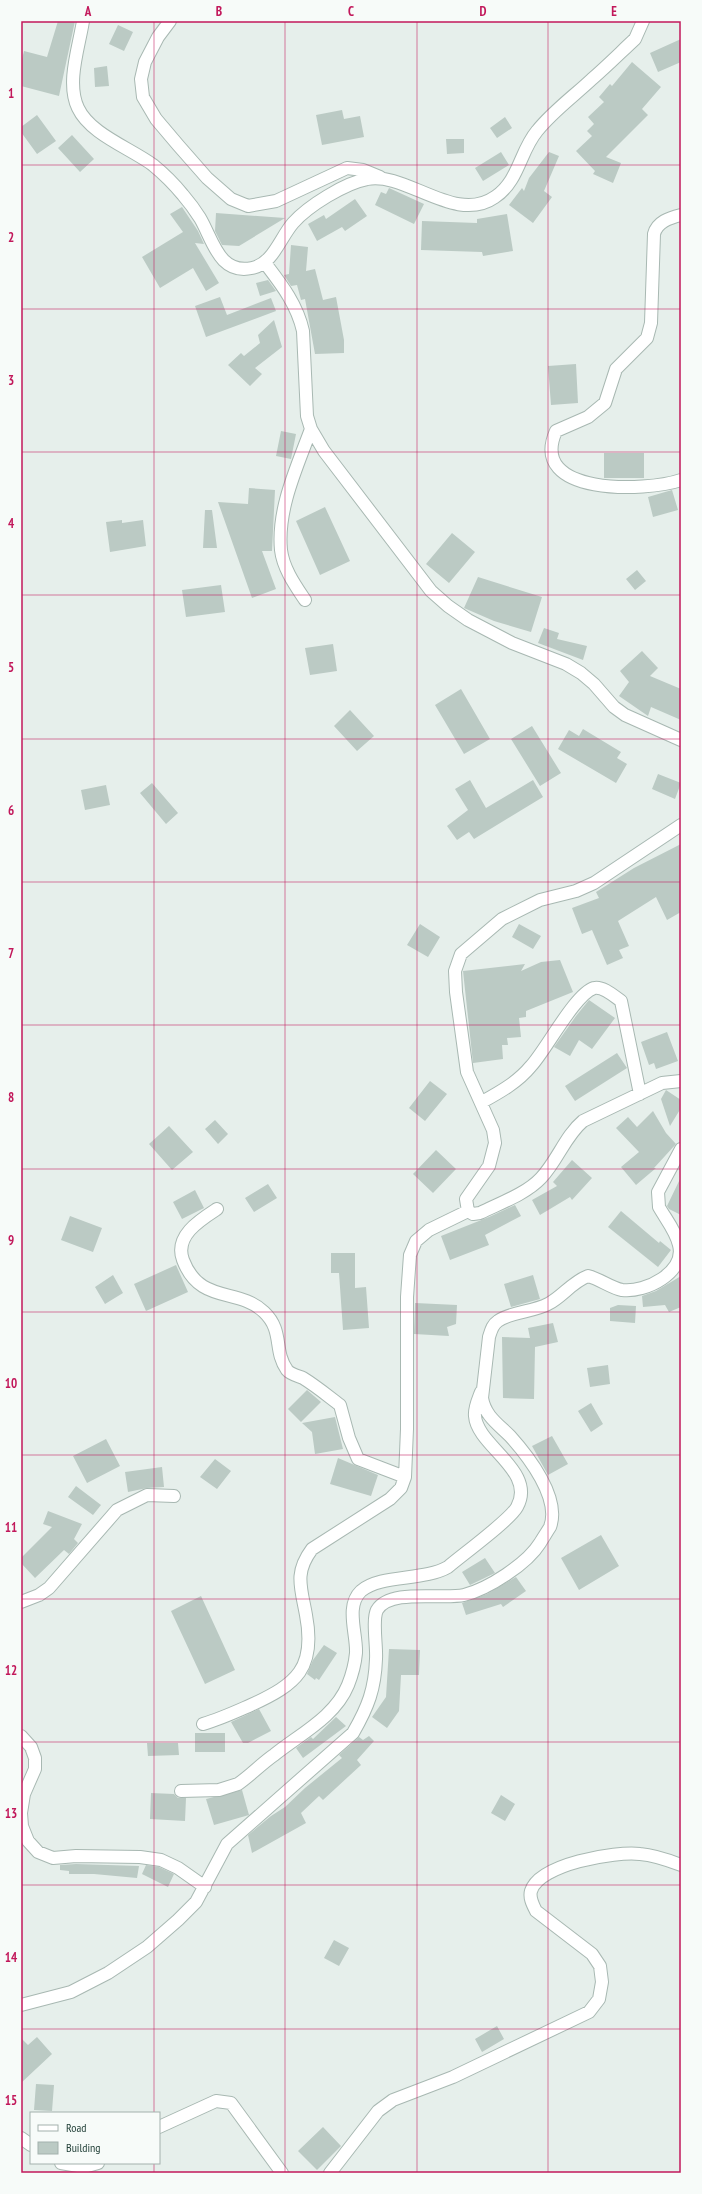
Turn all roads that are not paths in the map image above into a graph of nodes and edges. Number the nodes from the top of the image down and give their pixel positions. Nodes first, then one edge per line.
1 (83, 21) edge
2 (170, 21) edge
3 (643, 21) edge
4 (383, 178) junction
5 (681, 215) edge
6 (266, 262) junction
7 (311, 429) junction
8 (681, 480) edge
9 (305, 600) dead end
10 (681, 740) edge
11 (681, 825) edge
12 (681, 1081) edge
13 (640, 1094) junction
14 (482, 1102) junction
15 (681, 1149) edge
16 (216, 1209) dead end
17 (468, 1211) junction
18 (482, 1389) junction
19 (405, 1477) junction
20 (174, 1496) dead end
21 (21, 1602) edge
22 (203, 1724) dead end
23 (21, 1736) edge
24 (181, 1791) dead end
25 (681, 1865) edge
26 (205, 1887) junction
27 (21, 2004) edge
28 (160, 2127) edge
29 (21, 2138) edge
30 (30, 2144) edge
31 (94, 2164) edge
32 (68, 2168) edge
33 (282, 2173) edge
34 (330, 2173) edge

1 - 6 street
2 - 4 street
3 - 4 street
4 - 6 street
5 - 8 street
6 - 7 street
7 - 9 street
7 - 10 street
11 - 14 street
12 - 13 street
13 - 14 street
13 - 17 street
14 - 17 street
15 - 18 street
16 - 19 street
17 - 19 street
18 - 24 street
18 - 26 street
19 - 22 street
20 - 21 street
23 - 26 street
25 - 34 street
26 - 27 street
28 - 33 street
29 - 30 street
31 - 32 street

